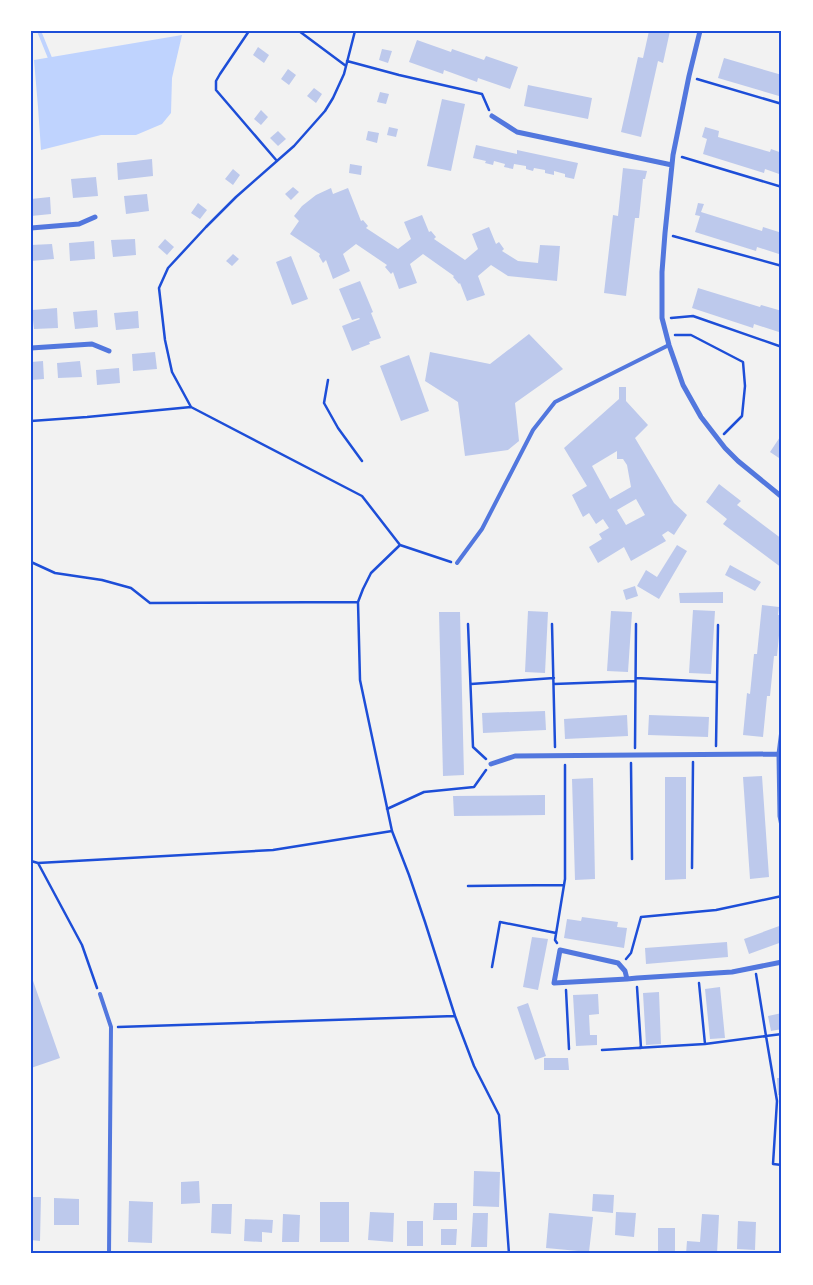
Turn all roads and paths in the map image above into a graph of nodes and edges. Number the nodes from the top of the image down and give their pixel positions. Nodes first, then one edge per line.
1 (249, 31) edge
2 (299, 31) edge
3 (355, 31) edge
4 (700, 31) edge
5 (347, 61) junction
6 (346, 66) junction
7 (689, 76) junction
8 (782, 104) edge
9 (492, 116) joint
10 (673, 155) junction
11 (277, 161) junction
12 (672, 165) junction
13 (782, 187) edge
14 (95, 217) dead end
15 (31, 228) edge
16 (665, 233) junction
17 (782, 266) edge
18 (662, 318) junction
19 (666, 336) junction
20 (669, 345) junction
21 (782, 347) edge
22 (31, 348) edge
23 (109, 351) dead end
24 (328, 380) dead end
25 (191, 406) junction
26 (31, 421) edge
27 (718, 439) junction
28 (362, 461) dead end
29 (782, 497) edge
30 (400, 545) junction
31 (31, 562) edge
32 (457, 563) joint
33 (358, 602) junction
34 (468, 624) dead end
35 (552, 624) dead end
36 (636, 624) dead end
37 (718, 625) dead end
38 (554, 678) junction
39 (636, 680) junction
40 (717, 682) junction
41 (471, 684) junction
42 (554, 684) junction
43 (782, 730) edge
44 (716, 754) junction
45 (779, 754) junction
46 (633, 755) junction
47 (693, 755) junction
48 (555, 756) junction
49 (565, 756) junction
50 (491, 764) junction
51 (387, 808) junction
52 (782, 826) edge
53 (392, 831) junction
54 (632, 859) dead end
55 (31, 861) edge
56 (38, 863) junction
57 (692, 868) dead end
58 (564, 885) junction
59 (468, 886) dead end
60 (782, 896) edge
61 (556, 933) junction
62 (560, 950) junction
63 (782, 962) edge
64 (620, 965) junction
65 (492, 967) dead end
66 (756, 968) junction
67 (698, 974) junction
68 (637, 978) junction
69 (627, 979) junction
70 (566, 982) junction
71 (100, 994) joint
72 (455, 1016) junction
73 (111, 1027) junction
74 (782, 1034) edge
75 (766, 1036) junction
76 (706, 1044) junction
77 (641, 1048) junction
78 (569, 1049) dead end
79 (602, 1050) dead end
80 (782, 1100) edge
81 (777, 1101) junction
82 (782, 1165) edge
83 (109, 1254) edge
84 (509, 1254) edge

1 - 11 path
2 - 6 path
3 - 5 path
4 - 7 street
5 - 6 path
5 - 9 path
6 - 11 path
7 - 8 path
7 - 10 street
9 - 12 street
10 - 12 street
10 - 13 path
11 - 25 path
12 - 16 street
14 - 15 street
16 - 17 path
16 - 18 street
18 - 19 street
18 - 21 path
19 - 20 street
19 - 27 path
20 - 27 street
20 - 32 lane
22 - 23 street
24 - 28 path
25 - 26 path
25 - 30 path
27 - 29 street
30 - 32 path
30 - 33 path
31 - 33 path
33 - 51 path
34 - 41 path
35 - 38 path
36 - 39 path
37 - 40 path
38 - 41 path
38 - 42 path
39 - 40 path
39 - 42 path
39 - 46 path
40 - 44 path
41 - 50 path
42 - 48 path
43 - 45 street
44 - 45 street
44 - 47 street
45 - 52 street
46 - 47 street
46 - 49 street
46 - 54 path
47 - 57 path
48 - 49 street
48 - 50 street
49 - 58 path
50 - 51 path
51 - 53 path
53 - 56 path
53 - 72 path
55 - 56 path
56 - 71 path
58 - 59 path
58 - 61 path
60 - 64 path
61 - 62 path
61 - 65 path
62 - 64 street
62 - 70 street
63 - 66 street
64 - 69 street
66 - 67 street
66 - 75 path
67 - 68 street
67 - 76 path
68 - 69 street
68 - 77 path
69 - 70 street
70 - 78 path
71 - 73 lane
72 - 73 path
72 - 84 path
73 - 83 lane
74 - 75 path
75 - 76 path
75 - 81 path
76 - 77 path
77 - 79 path
80 - 81 path
81 - 82 path

